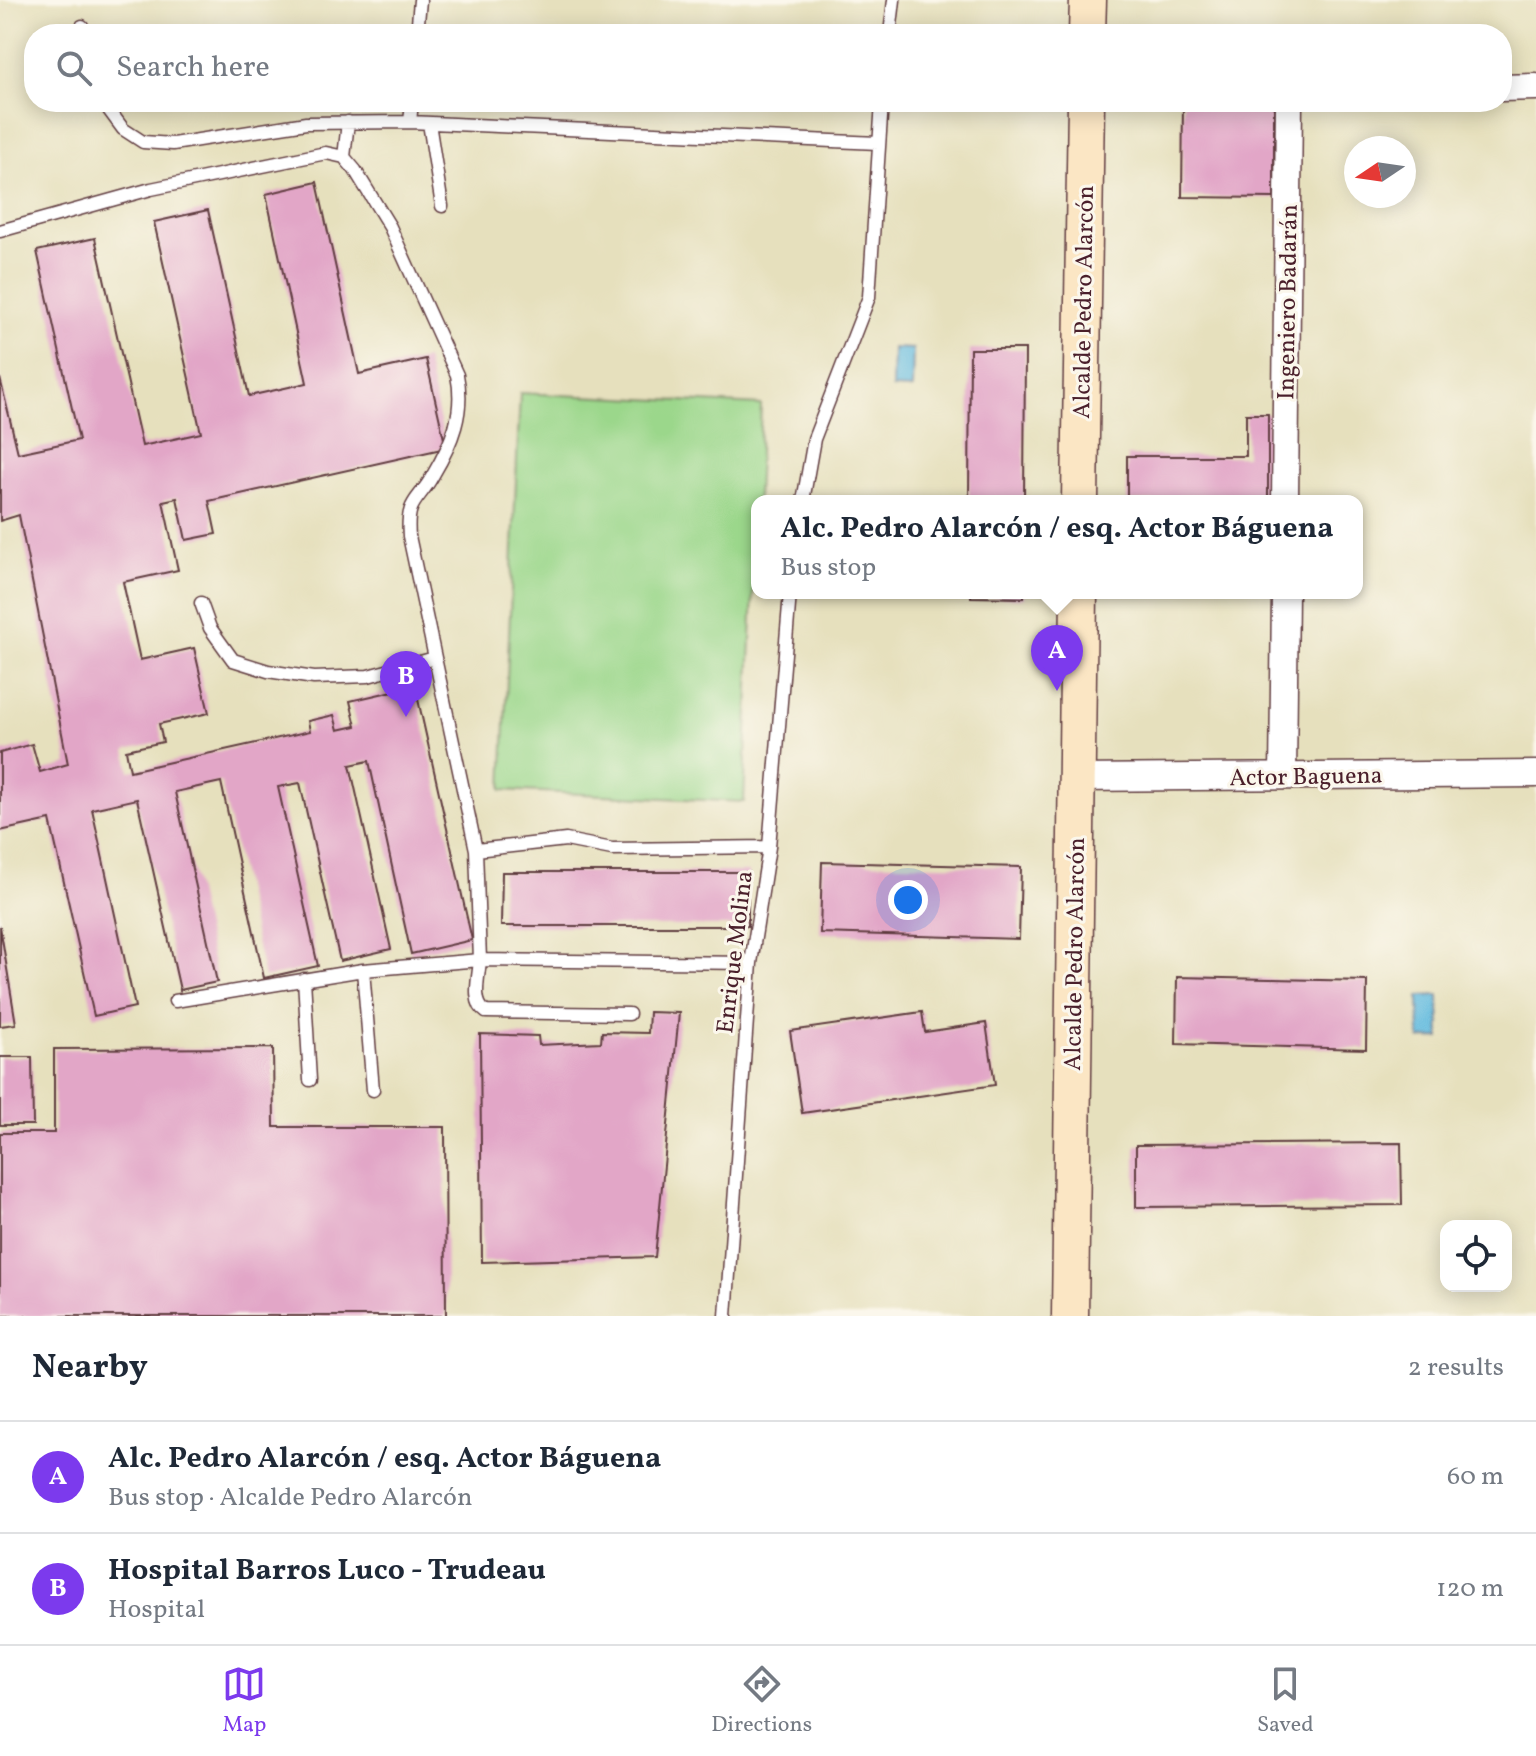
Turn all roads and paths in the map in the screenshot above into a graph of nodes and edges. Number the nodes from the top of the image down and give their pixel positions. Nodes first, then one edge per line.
1 (420, 0) edge
2 (894, 0) edge
3 (1088, 0) edge
4 (418, 24) edge
5 (891, 24) edge
6 (1087, 24) edge
7 (1536, 87) edge
8 (1512, 88) edge
9 (110, 112) edge
10 (411, 112) edge
11 (881, 112) edge
12 (1086, 112) edge
13 (1289, 112) edge
14 (348, 122) junction
15 (410, 122) junction
16 (429, 123) junction
17 (878, 143) junction
18 (344, 157) junction
19 (442, 206) dead end
20 (0, 231) edge
21 (804, 495) edge
22 (1080, 495) edge
23 (1285, 495) edge
24 (790, 599) edge
25 (1079, 599) edge
26 (1285, 599) edge
27 (201, 603) dead end
28 (435, 658) junction
29 (1536, 774) edge
30 (1283, 776) junction
31 (1076, 778) junction
32 (769, 847) junction
33 (476, 850) junction
34 (480, 960) junction
35 (751, 963) junction
36 (363, 970) junction
37 (304, 979) junction
38 (175, 1001) dead end
39 (629, 1014) dead end
40 (310, 1080) dead end
41 (373, 1090) dead end
42 (726, 1316) edge
43 (1070, 1316) edge

1 - 4 lane
2 - 5 lane
3 - 6 street
7 - 8 street
9 - 14 lane
10 - 15 lane
11 - 17 lane
12 - 22 street, Alcalde Pedro Alarcón
13 - 23 street, Ingeniero Badarán
14 - 15 lane
14 - 18 lane
15 - 16 lane
16 - 17 lane
16 - 19 lane
17 - 21 lane
18 - 20 lane
18 - 28 lane
24 - 32 lane, Enrique Molina
25 - 31 street, Alcalde Pedro Alarcón
26 - 30 street
27 - 28 lane
28 - 33 lane
29 - 30 street, Actor Baguena
30 - 31 street, Actor Baguena
31 - 43 street, Alcalde Pedro Alarcón
32 - 33 lane
32 - 35 lane, Enrique Molina
33 - 34 lane
34 - 35 lane
34 - 36 lane
34 - 39 lane
35 - 42 lane, Enrique Molina
36 - 37 lane
36 - 41 lane
37 - 38 lane
37 - 40 lane

